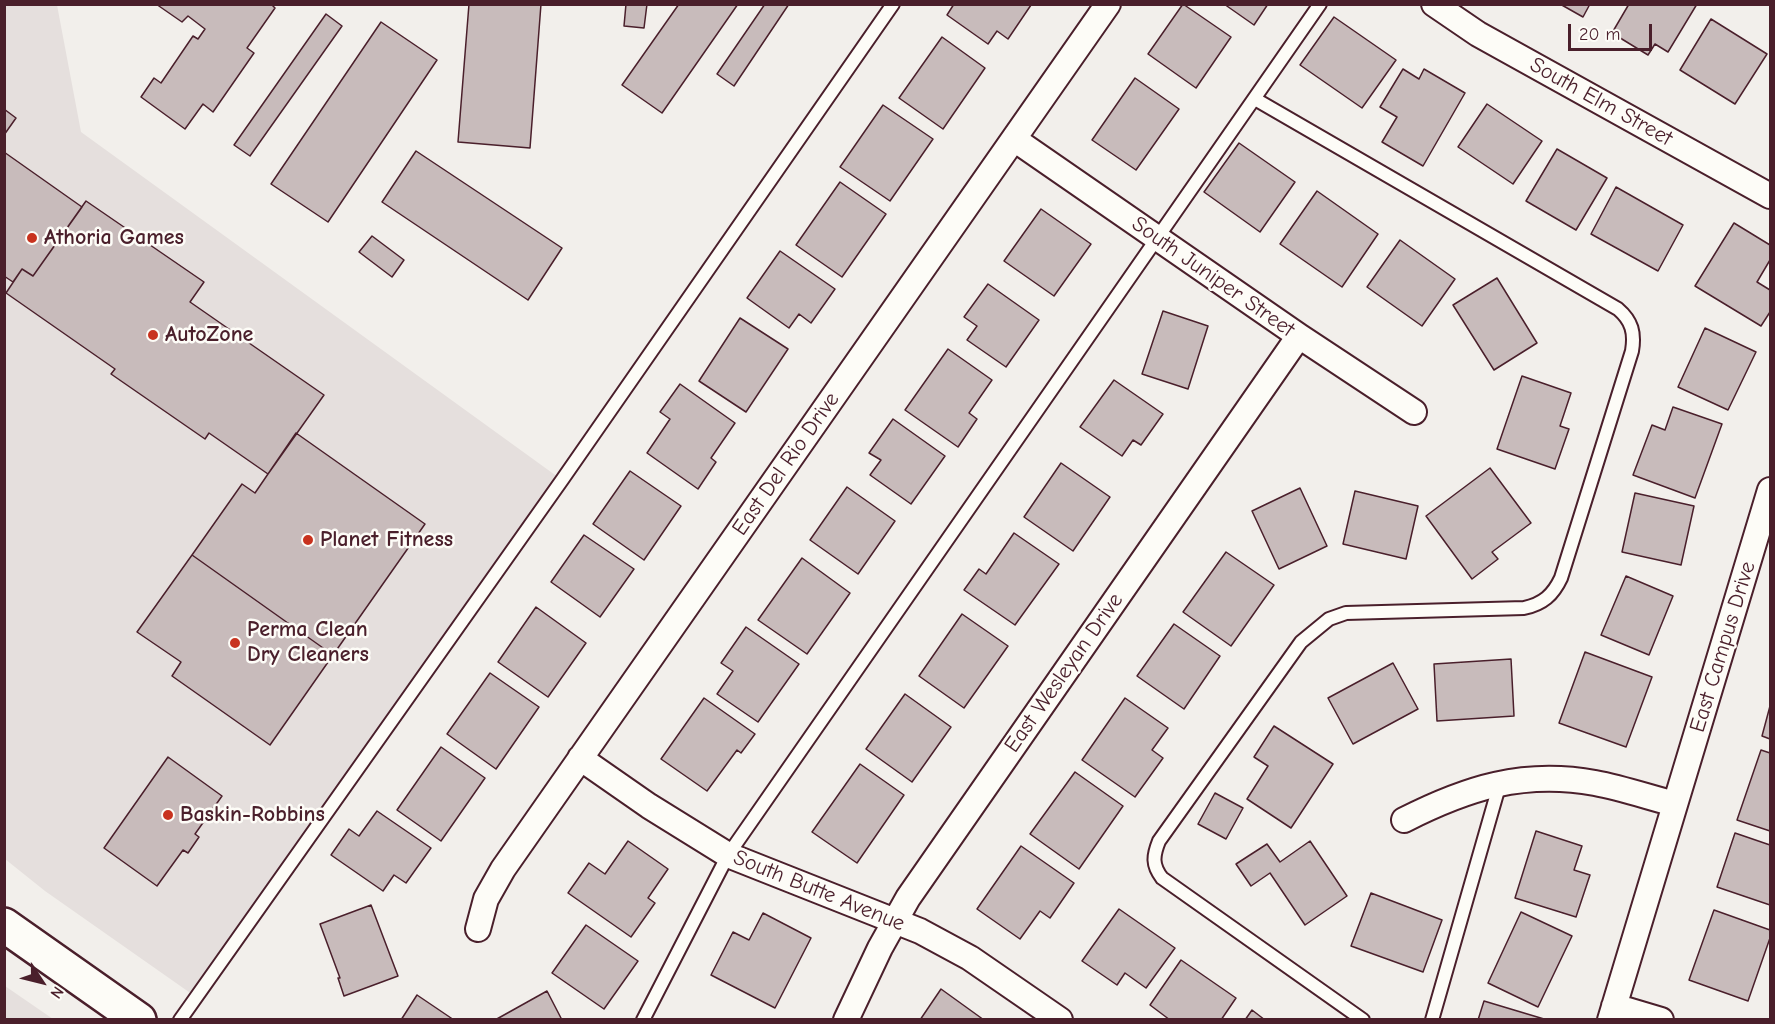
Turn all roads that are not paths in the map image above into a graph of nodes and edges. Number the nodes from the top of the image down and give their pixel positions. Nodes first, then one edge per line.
1 (893, 4) edge
2 (1107, 4) edge
3 (1320, 4) edge
4 (1434, 4) edge
5 (1255, 99) junction
6 (1014, 139) junction
7 (1770, 196) edge
8 (1156, 238) junction
9 (1299, 336) junction
10 (1414, 412) dead end
11 (1770, 490) edge
12 (580, 758) junction
13 (1500, 783) junction
14 (1675, 804) junction
15 (1404, 820) dead end
16 (728, 855) junction
17 (894, 921) junction
18 (4, 925) edge
19 (478, 929) dead end
20 (1037, 1012) edge
21 (1612, 1013) edge
22 (139, 1020) edge
23 (180, 1020) edge
24 (643, 1020) edge
25 (846, 1020) edge
26 (1060, 1020) edge
27 (1363, 1020) edge
28 (1432, 1020) edge
29 (1661, 1020) edge

1 - 23 lane
2 - 6 street, East Del Rio Drive
3 - 5 lane
4 - 7 street, South Elm Street
5 - 8 lane
5 - 27 lane
6 - 8 street, South Juniper Street
6 - 12 street, East Del Rio Drive
8 - 9 street, South Juniper Street
8 - 16 lane
9 - 10 street, South Juniper Street
9 - 17 street, East Wesleyan Drive
11 - 14 street, East Campus Drive
12 - 16 street, South Butte Avenue
12 - 19 street, East Del Rio Drive
13 - 14 street
13 - 15 street
13 - 28 lane
14 - 21 street, East Campus Drive
16 - 17 street, South Butte Avenue
16 - 24 lane
17 - 20 street, South Butte Avenue
17 - 25 street, East Wesleyan Drive
18 - 22 main road
20 - 26 street, South Butte Avenue
21 - 29 street

